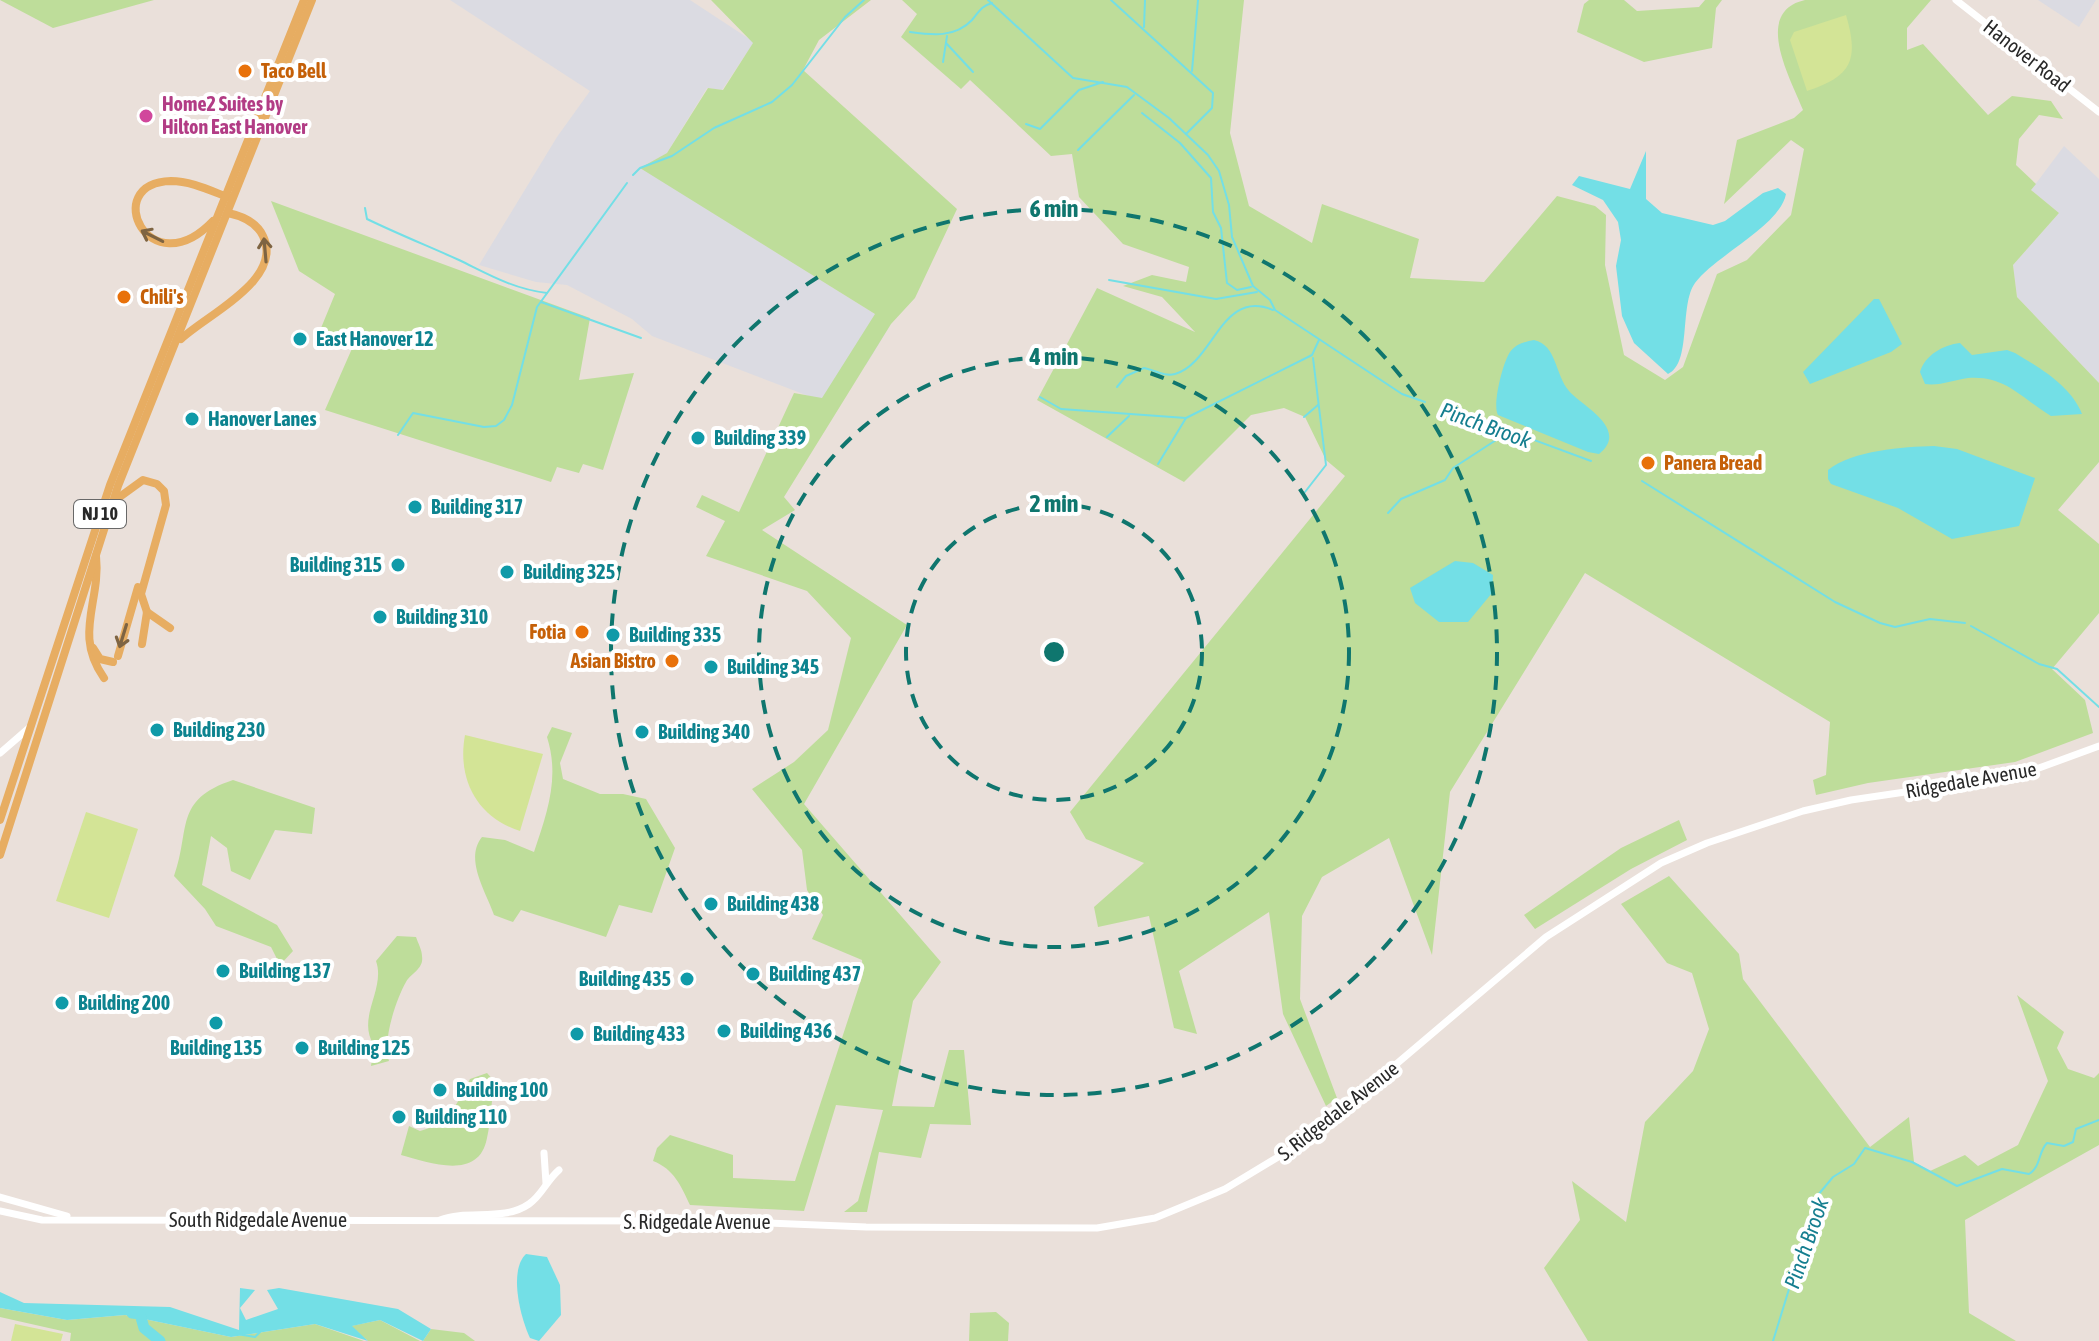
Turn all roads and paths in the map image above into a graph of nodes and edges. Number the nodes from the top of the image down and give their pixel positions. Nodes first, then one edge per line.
1 (304, 0) edge
2 (312, 0) edge
3 (1956, 0) edge
4 (2099, 112) edge
5 (231, 199) junction
6 (230, 214) junction
7 (219, 216) junction
8 (177, 342) junction
9 (113, 502) junction
10 (96, 553) junction
11 (148, 564) junction
12 (147, 612) junction
13 (170, 628) dead end
14 (89, 639) junction
15 (142, 644) dead end
16 (104, 678) dead end
17 (32, 723) junction
18 (2099, 746) edge
19 (0, 753) edge
20 (1841, 802) joint
21 (0, 820) edge
22 (0, 855) edge
23 (544, 1153) dead end
24 (559, 1170) dead end
25 (546, 1183) junction
26 (0, 1197) edge
27 (0, 1211) edge
28 (81, 1219) junction
29 (434, 1222) junction

1 - 5 main road, NJ 10
2 - 5 main road, NJ 10
3 - 4 main road, Hanover Road
5 - 6 main road, NJ 10
5 - 7 main road, NJ 10
7 -> 5 main road
6 - 7 main road
6 - 8 main road, NJ 10
8 -> 6 main road
7 - 17 main road, NJ 10
8 - 9 main road, NJ 10
9 - 10 main road, NJ 10
9 - 11 main road
10 - 14 main road
10 - 22 main road, NJ 10
11 - 12 main road
11 -> 14 main road
12 - 13 main road
12 - 15 main road
14 - 16 main road
17 - 19 main road
17 - 21 main road, NJ 10
18 - 20 main road, Ridgedale Avenue
20 - 29 main road, S. Ridgedale Avenue
23 - 25 main road
24 - 25 main road
25 - 29 main road
26 - 28 main road, South Ridgedale Avenue
27 - 28 main road, South Ridgedale Avenue
28 - 29 main road, South Ridgedale Avenue

